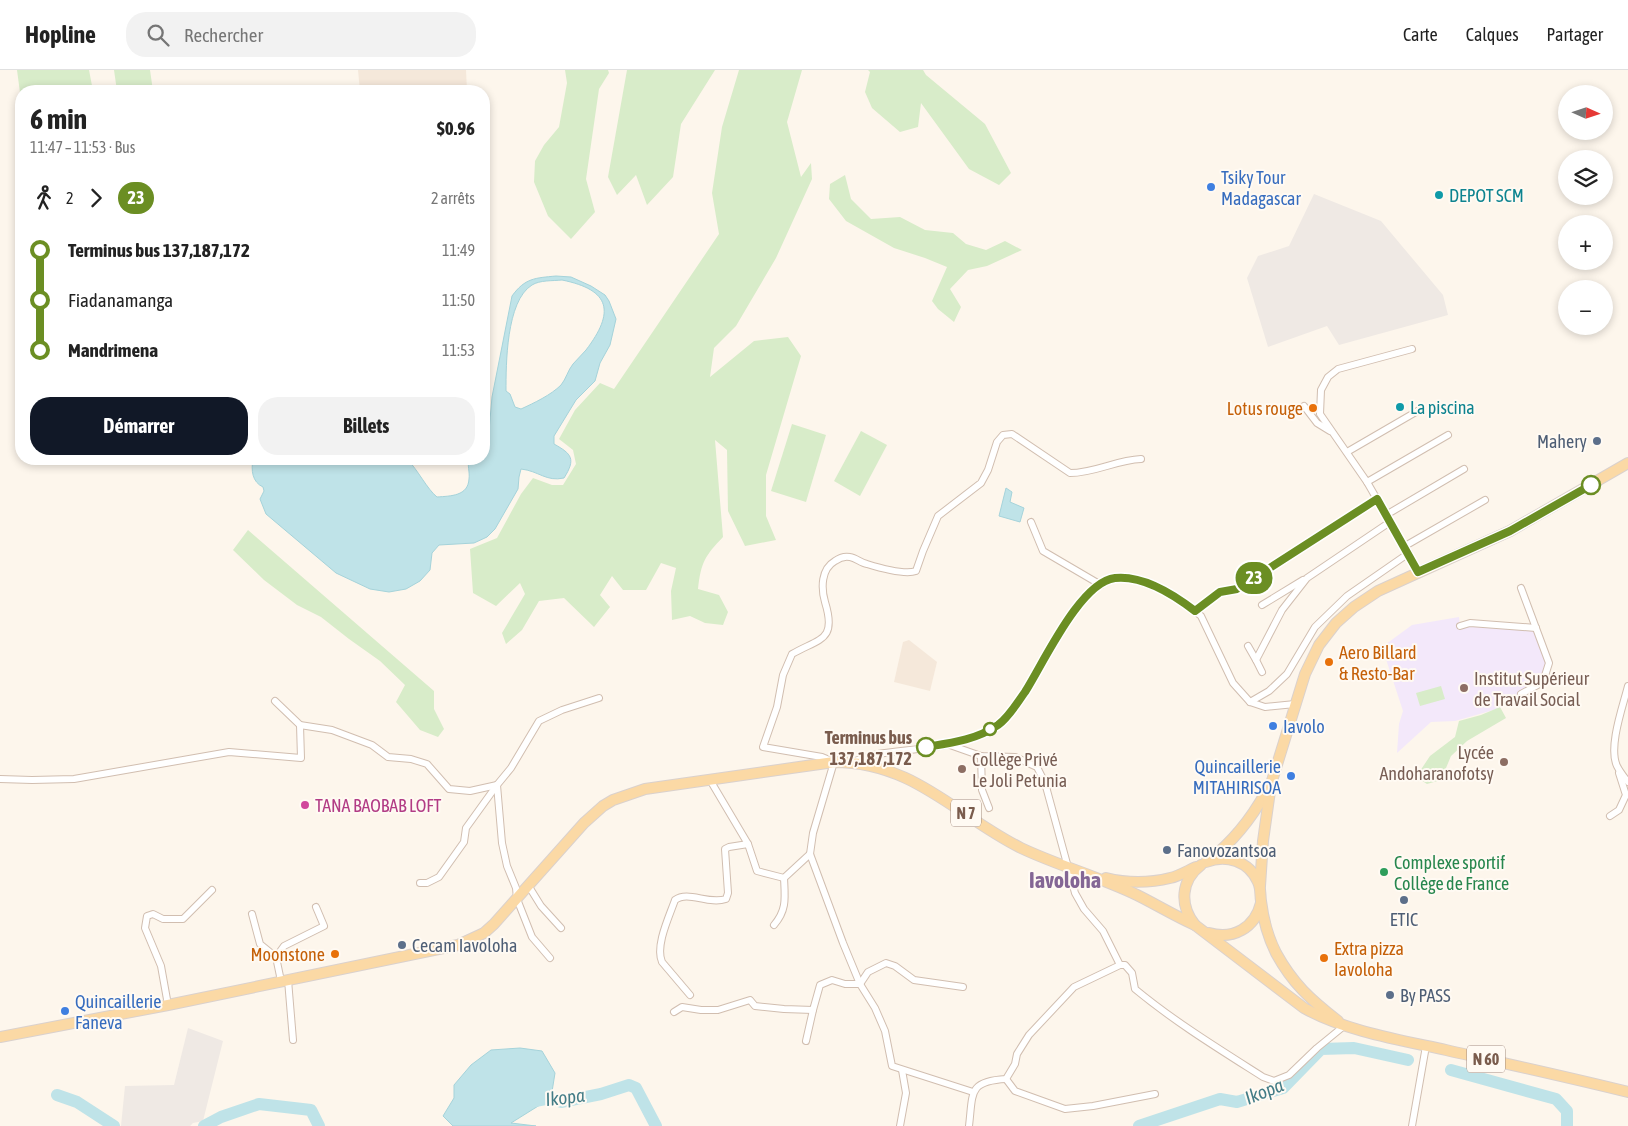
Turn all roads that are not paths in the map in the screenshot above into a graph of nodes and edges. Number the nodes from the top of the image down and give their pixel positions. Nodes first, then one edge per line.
1 (1412, 350) dead end
2 (1304, 406) dead end
3 (1421, 409) dead end
4 (1333, 433) junction
5 (1448, 435) dead end
6 (1347, 452) junction
7 (1141, 459) dead end
8 (1628, 463) edge
9 (1464, 469) dead end
10 (1367, 482) junction
11 (1377, 499) junction
12 (1485, 500) dead end
13 (1386, 515) junction
14 (1031, 522) dead end
15 (1390, 522) junction
16 (1405, 546) junction
17 (1409, 553) junction
18 (1418, 572) junction
19 (1307, 578) junction
20 (1101, 585) junction
21 (1521, 588) dead end
22 (1262, 605) dead end
23 (1195, 611) junction
24 (1460, 626) dead end
25 (1536, 628) junction
26 (1248, 646) dead end
27 (1256, 660) junction
28 (1262, 672) dead end
29 (1628, 686) edge
30 (1521, 694) dead end
31 (599, 698) dead end
32 (274, 701) dead end
33 (1250, 702) junction
34 (1294, 704) junction
35 (300, 725) junction
36 (946, 744) junction
37 (982, 756) junction
38 (834, 762) junction
39 (851, 762) junction
40 (1616, 765) junction
41 (0, 779) edge
42 (710, 780) junction
43 (1628, 782) edge
44 (1271, 784) junction
45 (497, 785) junction
46 (988, 808) dead end
47 (1610, 816) dead end
48 (748, 844) junction
49 (810, 854) junction
50 (1204, 863) junction
51 (1068, 868) junction
52 (1079, 871) junction
53 (784, 878) junction
54 (420, 883) dead end
55 (528, 885) junction
56 (1260, 886) junction
57 (212, 890) dead end
58 (517, 899) junction
59 (1261, 900) junction
60 (316, 907) dead end
61 (252, 914) dead end
62 (774, 926) dead end
63 (1199, 927) junction
64 (561, 928) dead end
65 (276, 957) junction
66 (550, 958) dead end
67 (1120, 966) junction
68 (285, 980) junction
69 (860, 984) junction
70 (963, 987) dead end
71 (690, 995) dead end
72 (168, 1005) junction
73 (812, 1010) junction
74 (674, 1012) dead end
75 (1344, 1026) junction
76 (0, 1037) edge
77 (293, 1040) dead end
78 (806, 1041) dead end
79 (1426, 1046) junction
80 (902, 1070) junction
81 (1006, 1079) junction
82 (973, 1092) junction
83 (1628, 1092) edge
84 (1155, 1094) dead end
85 (900, 1126) edge
86 (970, 1126) edge
87 (1412, 1126) edge

1 - 4 street
2 - 4 street
3 - 6 street
4 - 6 street
5 - 10 street
6 - 10 street
7 - 38 street
8 - 18 main road
9 - 13 street
10 - 11 street
11 - 13 street
11 - 23 street
12 - 16 street
13 - 15 street
14 - 20 street
15 - 16 street
15 - 19 street
16 - 17 street
17 - 18 street
17 - 33 street
18 - 34 main road
19 - 22 street
19 - 27 street
20 - 23 street
20 - 36 street
21 - 25 street
23 - 33 street
24 - 25 street
25 - 30 street
26 - 27 street
27 - 28 street
29 - 40 street
31 - 45 street
32 - 35 street
33 - 34 street
34 - 44 main road
35 - 41 street
35 - 45 street
36 - 37 street
36 - 39 street
37 - 46 street
37 - 51 street
38 - 39 main road, N 7
38 - 42 main road, N 7
38 - 49 street
39 - 51 main road, N 7
40 - 43 street
40 - 47 street
42 - 48 street
42 - 55 main road, N 7
44 - 50 main road
44 - 56 main road
45 - 54 street
45 - 58 street
48 - 53 street
48 - 71 street
49 - 53 street
49 - 69 street
50 - 52 main road
50 - 56 main road
50 - 63 main road
51 - 52 main road, N 7
51 - 67 street
52 - 63 main road
53 - 62 street
55 - 58 main road, N 7
55 - 64 street
56 - 59 main road
57 - 72 street
58 - 66 street
58 - 68 main road, N 7
59 - 63 main road
59 - 75 main road
60 - 65 street
61 - 65 street
63 - 75 main road
65 - 68 street
67 - 75 street
67 - 81 street
68 - 72 main road, N 7
68 - 77 street
69 - 70 street
69 - 73 street
69 - 80 street
72 - 76 main road, N 7
73 - 74 street
73 - 78 street
75 - 79 main road, N 60
79 - 83 main road, N 60
79 - 87 street
80 - 82 street
80 - 85 street
81 - 82 street
81 - 84 street
82 - 86 street

